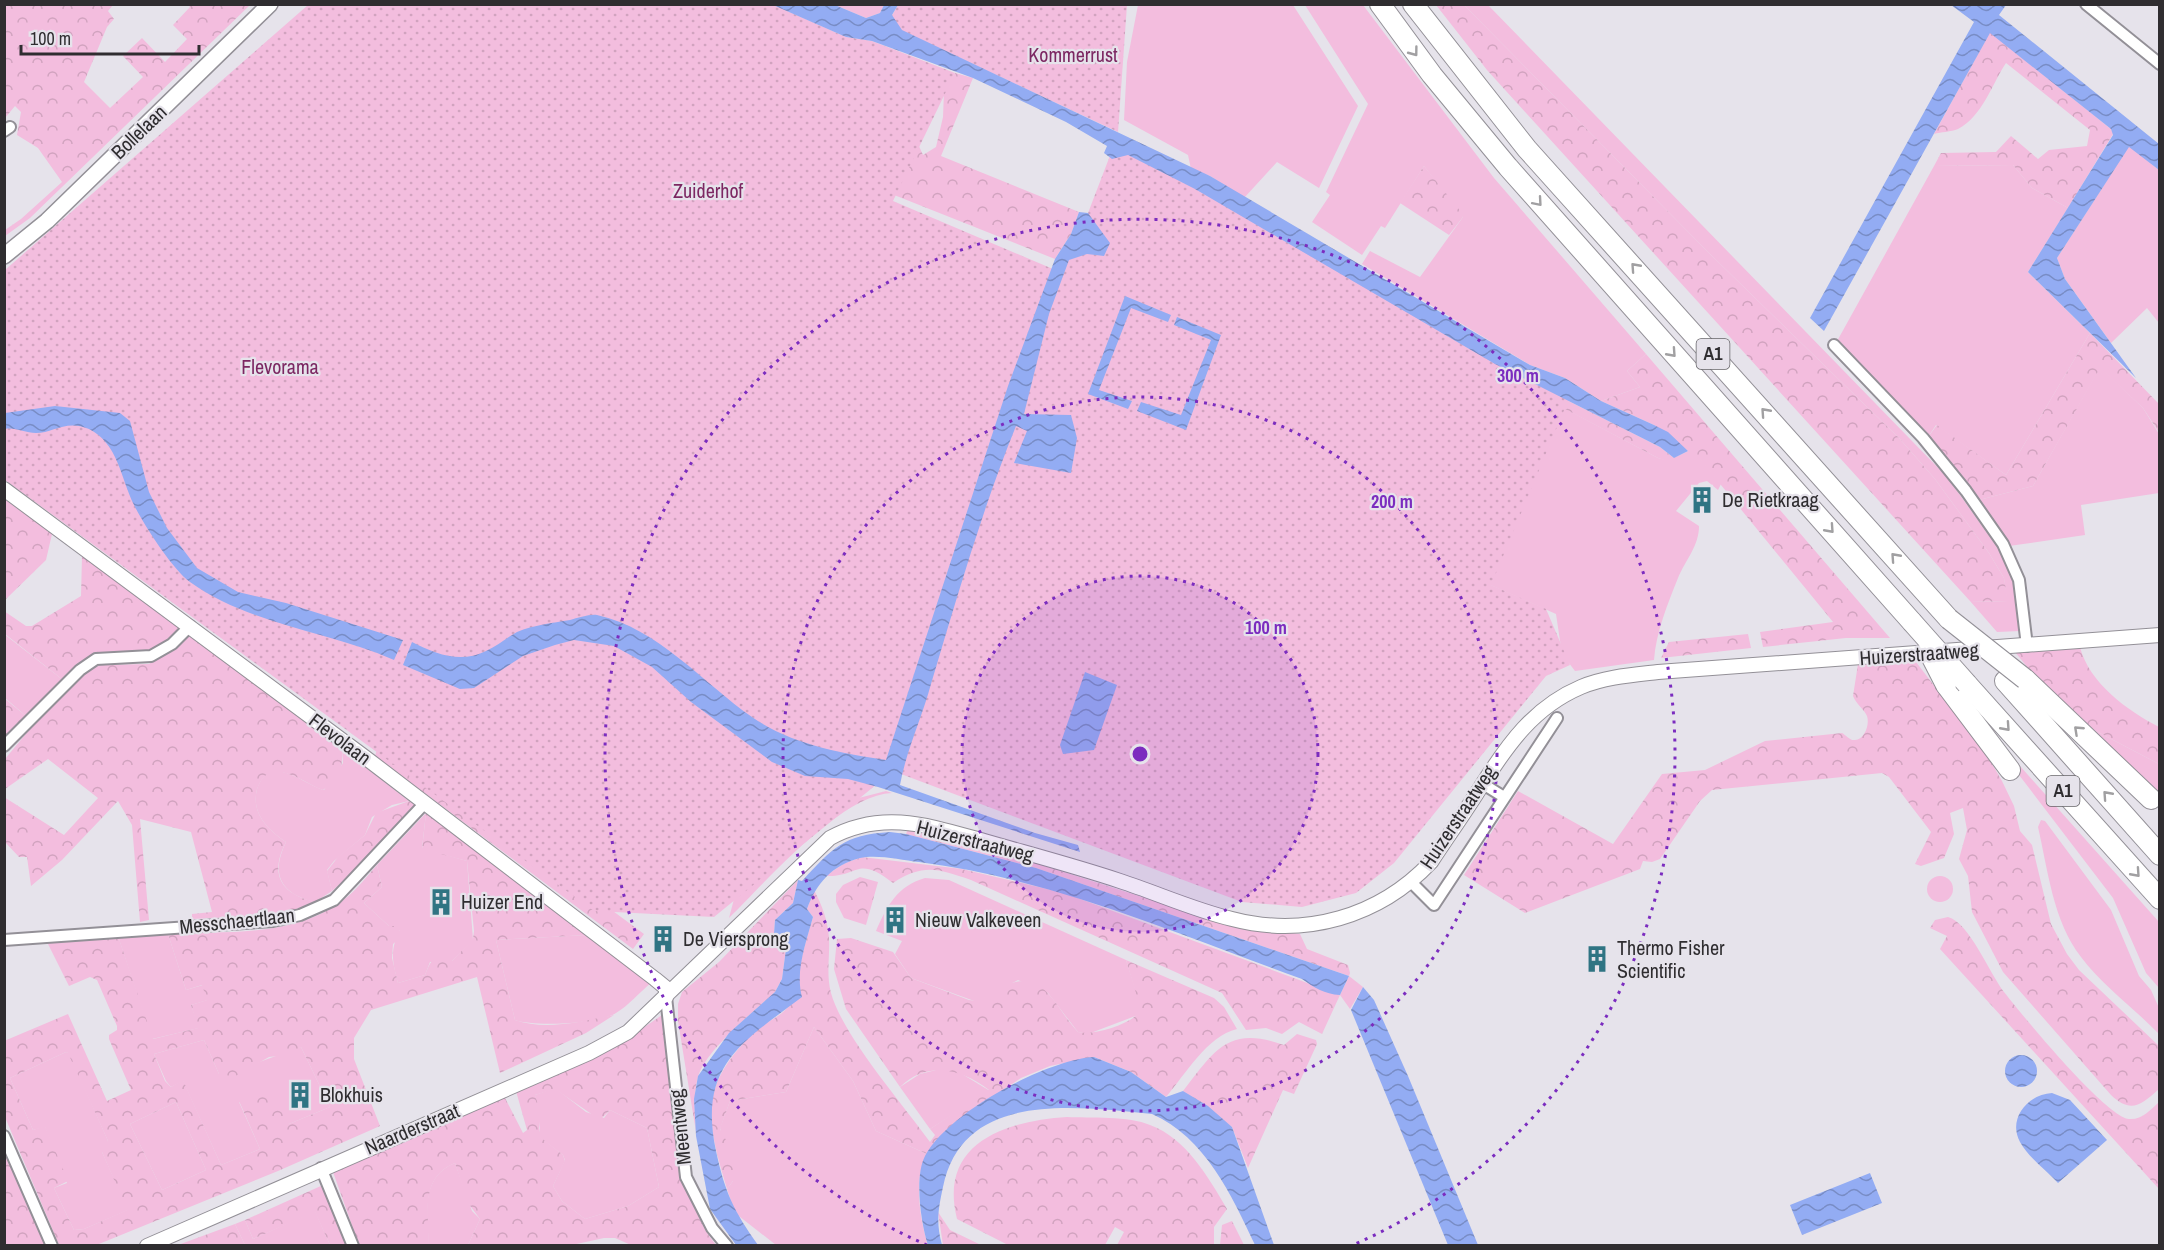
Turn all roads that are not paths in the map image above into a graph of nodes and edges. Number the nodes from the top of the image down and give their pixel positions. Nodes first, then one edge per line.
1 (270, 4) edge
2 (1380, 4) edge
3 (1413, 4) edge
4 (2086, 4) edge
5 (2160, 64) edge
6 (4, 256) edge
7 (1834, 345) dead end
8 (4, 489) edge
9 (1949, 618) junction
10 (1912, 622) junction
11 (190, 626) junction
12 (2160, 635) edge
13 (2027, 646) junction
14 (1557, 718) dead end
15 (4, 746) edge
16 (2010, 770) dead end
17 (1483, 784) junction
18 (1503, 797) junction
19 (2151, 799) dead end
20 (425, 803) junction
21 (2160, 855) edge
22 (1411, 882) junction
23 (2160, 899) edge
24 (4, 940) edge
25 (666, 997) junction
26 (4, 1136) edge
27 (321, 1168) junction
28 (52, 1245) edge
29 (147, 1245) edge
30 (353, 1245) edge
31 (727, 1245) edge

1 - 6 main road, Bollelaan
2 -> 10 highway, A1
9 -> 3 highway, A1
4 - 5 street
7 - 13 street
8 - 11 street, Flevolaan
19 -> 9 highway, A1, bridge
21 -> 9 highway, A1, bridge
10 - 16 highway, A1, bridge
10 -> 23 highway, A1, bridge
11 - 15 street
11 - 20 street, Flevolaan
12 - 13 street, Huizerstraatweg
13 - 17 street, Huizerstraatweg
14 - 18 street, Huizerstraatweg
17 - 18 street
17 - 22 street, Huizerstraatweg
18 - 22 street, Huizerstraatweg
20 - 24 street, Messchaertlaan
20 - 25 street, Flevolaan
22 - 25 street, Huizerstraatweg
25 - 27 street, Naarderstraat
25 - 31 street, Meentweg
26 - 28 street
27 - 29 street, Naarderstraat
27 - 30 street

